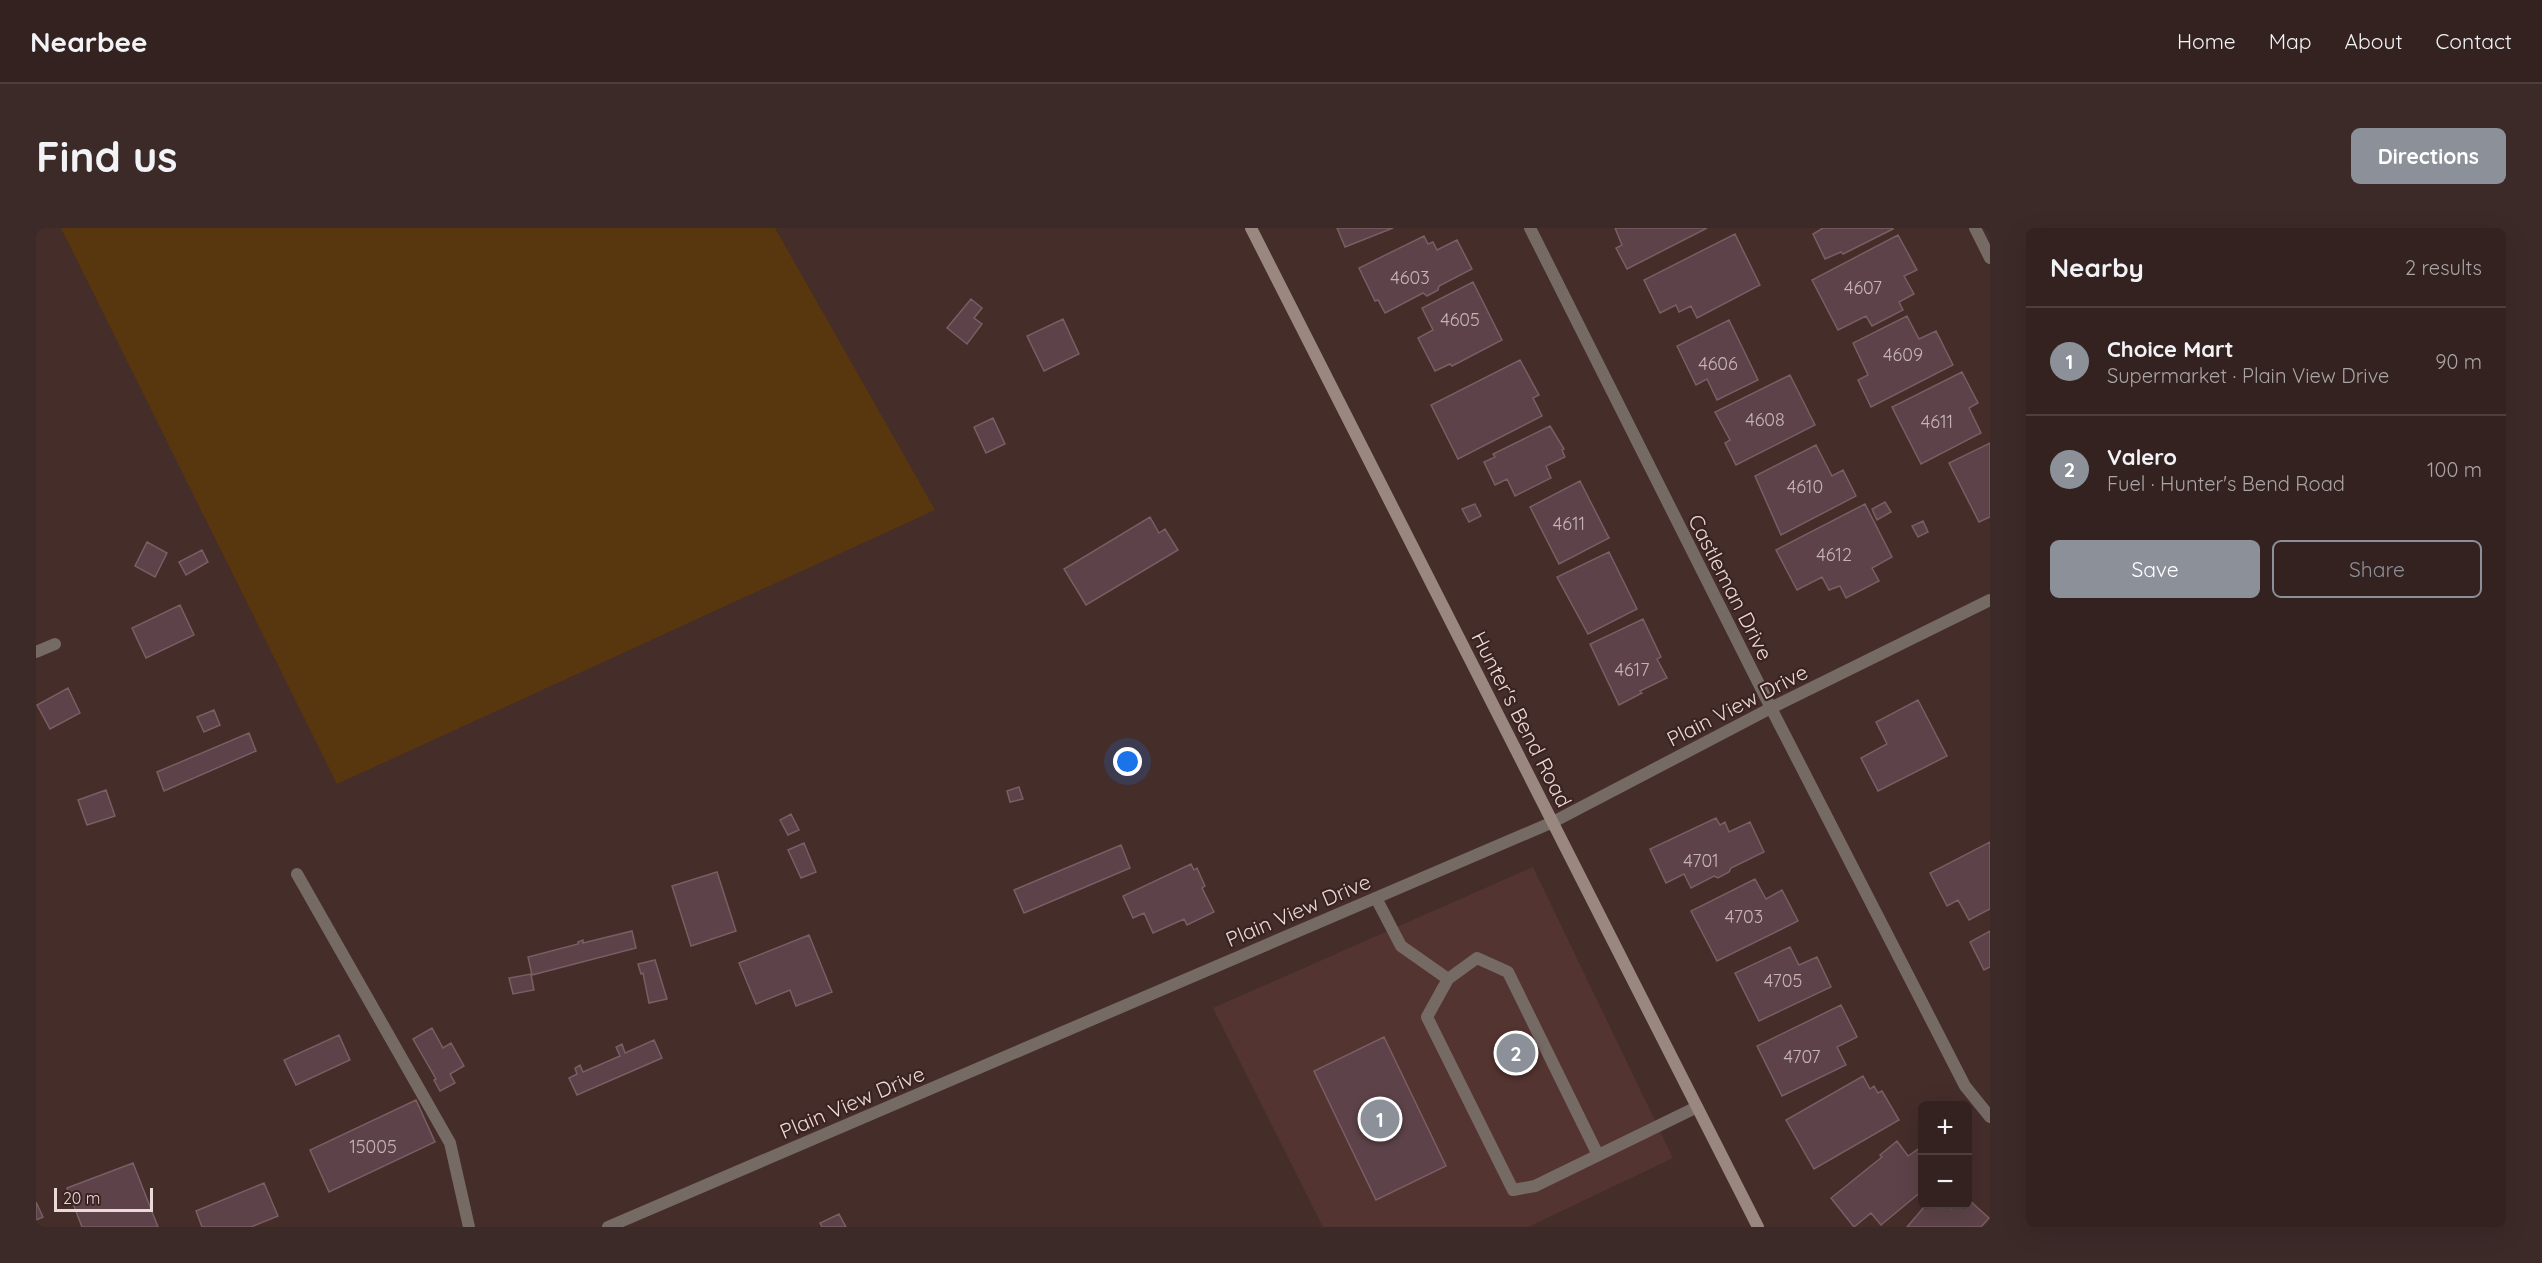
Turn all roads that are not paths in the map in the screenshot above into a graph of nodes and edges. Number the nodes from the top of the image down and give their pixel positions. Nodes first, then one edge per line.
1 (1251, 228) edge
2 (1530, 228) edge
3 (1975, 228) edge
4 (1990, 258) edge
5 (1990, 600) edge
6 (55, 644) dead end
7 (36, 652) edge
8 (1771, 708) junction
9 (1552, 822) junction
10 (297, 874) dead end
11 (1376, 898) junction
12 (1448, 979) junction
13 (1697, 1107) junction
14 (1990, 1117) edge
15 (1598, 1155) junction
16 (469, 1227) edge
17 (608, 1227) edge
18 (1758, 1227) edge

1 - 9 street, Hunter's Bend Road
2 - 8 street, Castleman Drive
3 - 4 street
5 - 8 street, Plain View Drive
6 - 7 street
8 - 9 street, Plain View Drive
8 - 14 street, Castleman Drive
9 - 11 street, Plain View Drive
9 - 13 street, Hunter's Bend Road
10 - 16 street
11 - 12 street
11 - 17 street, Plain View Drive
12 - 15 street
12 - 15 street
13 - 15 street
13 - 18 street, Hunter's Bend Road

